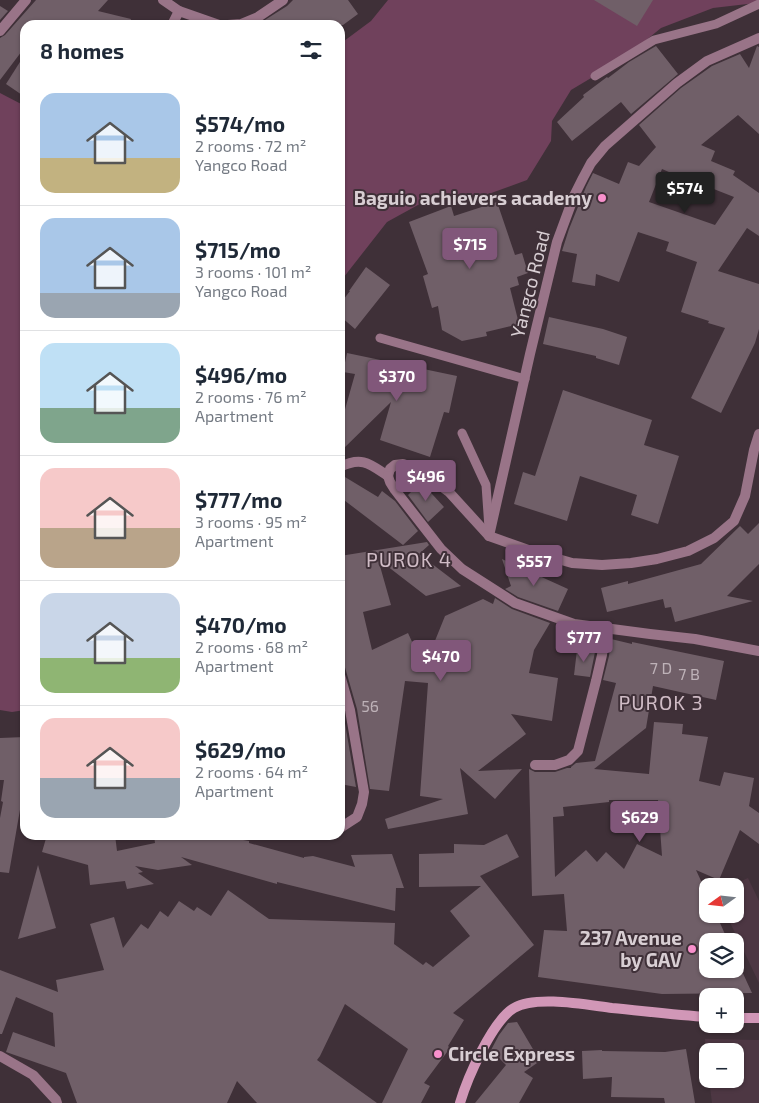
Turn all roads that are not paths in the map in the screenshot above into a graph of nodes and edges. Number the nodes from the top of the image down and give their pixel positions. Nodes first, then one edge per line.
1 (26, 0) edge
2 (163, 0) edge
3 (283, 0) edge
4 (759, 4) edge
5 (179, 10) junction
6 (174, 20) edge
7 (206, 20) edge
8 (251, 20) edge
9 (0, 31) edge
10 (759, 38) edge
11 (595, 76) dead end
12 (380, 338) dead end
13 (525, 379) junction
14 (462, 433) dead end
15 (759, 434) edge
16 (345, 465) edge
17 (388, 476) junction
18 (489, 536) junction
19 (606, 629) junction
20 (759, 652) edge
21 (345, 692) edge
22 (536, 765) dead end
23 (345, 825) edge
24 (699, 1016) edge
25 (744, 1018) edge
26 (759, 1018) edge
27 (0, 1056) edge
28 (57, 1103) edge
29 (460, 1103) edge

1 - 9 street
2 - 5 street
3 - 8 street
4 - 11 lane
5 - 6 street
5 - 7 street
10 - 13 street, Yangco Road
12 - 13 lane
13 - 18 street, Yangco Road
14 - 18 lane
15 - 18 street
16 - 17 street
17 - 18 street
17 - 19 street
19 - 20 street
19 - 22 street
21 - 23 street
24 - 29 main road
25 - 26 main road
27 - 28 street

